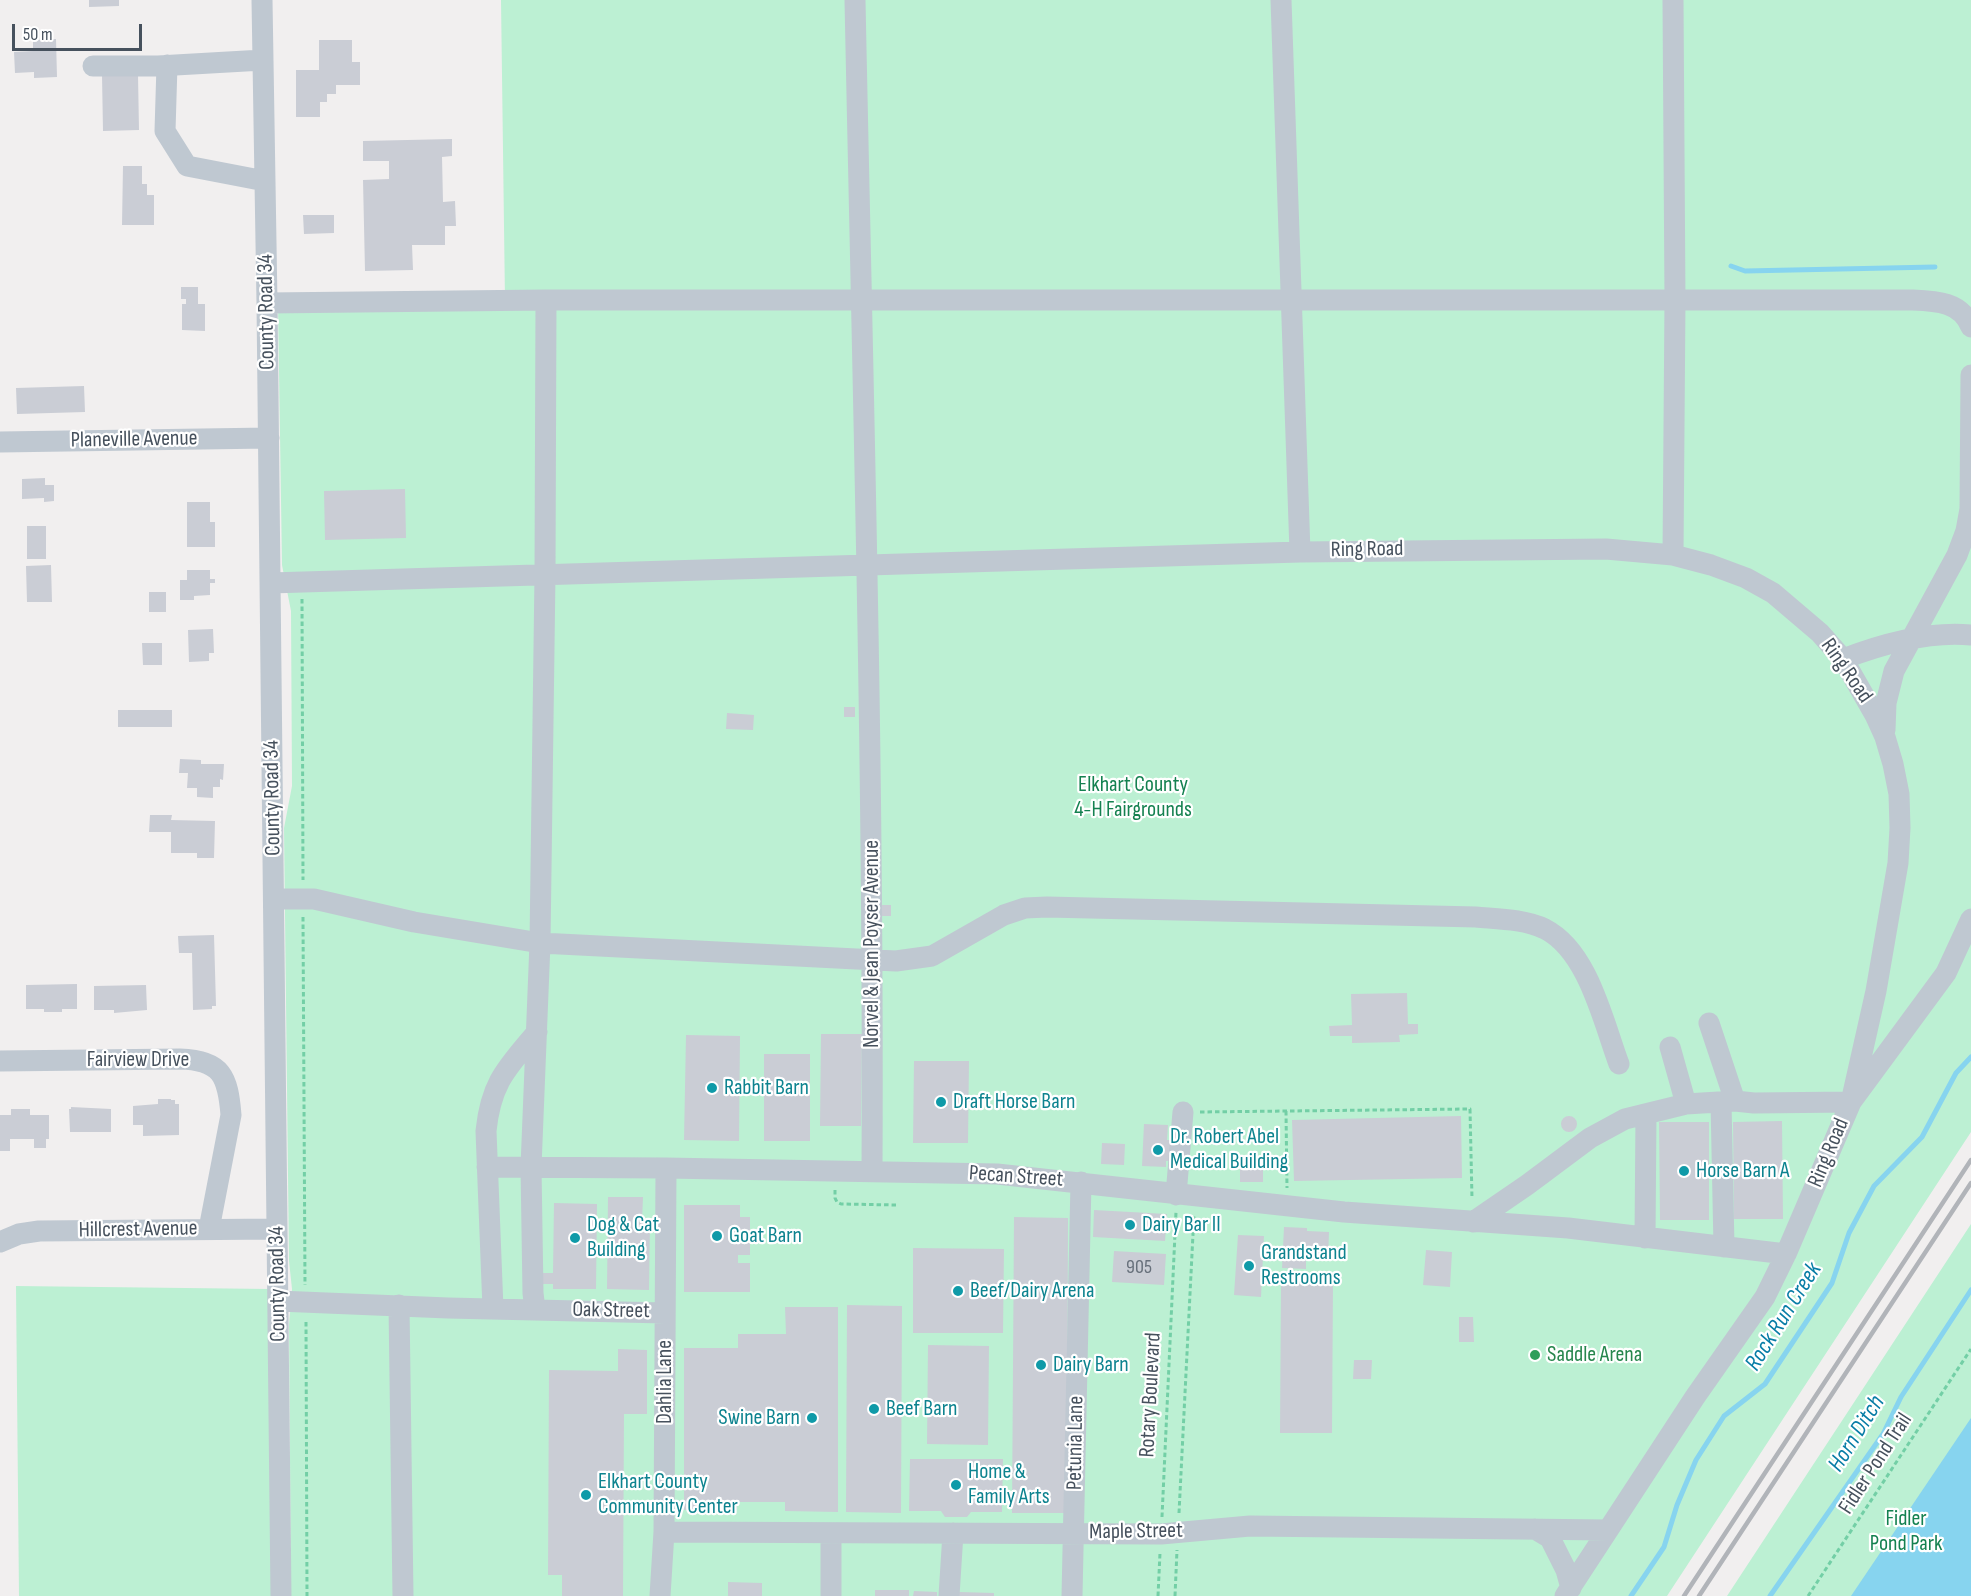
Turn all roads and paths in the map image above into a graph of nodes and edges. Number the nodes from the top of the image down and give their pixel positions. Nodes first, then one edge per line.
1 (262, 0) edge
2 (855, 0) edge
3 (1281, 0) edge
4 (1673, 0) edge
5 (263, 60) junction
6 (167, 65) junction
7 (93, 66) dead end
8 (265, 181) junction
9 (861, 297) junction
10 (1292, 299) junction
11 (546, 300) junction
12 (1675, 300) junction
13 (267, 303) junction
14 (1971, 327) edge
15 (1971, 375) edge
16 (269, 438) junction
17 (0, 442) edge
18 (1300, 552) junction
19 (1673, 555) junction
20 (868, 564) junction
21 (545, 574) junction
22 (302, 582) junction
23 (270, 583) junction
24 (1971, 635) edge
25 (1910, 640) junction
26 (1843, 659) junction
27 (1885, 737) junction
28 (274, 899) junction
29 (303, 899) junction
30 (1971, 919) edge
31 (540, 943) junction
32 (873, 960) junction
33 (1709, 1023) dead end
34 (537, 1032) junction
35 (1670, 1047) dead end
36 (0, 1061) edge
37 (1619, 1064) dead end
38 (1728, 1102) junction
39 (1851, 1102) junction
40 (1686, 1104) junction
41 (1286, 1111) junction
42 (1190, 1112) joint
43 (1646, 1114) junction
44 (487, 1167) junction
45 (531, 1167) junction
46 (666, 1168) junction
47 (836, 1171) junction
48 (872, 1171) junction
49 (1081, 1182) junction
50 (1185, 1196) junction
51 (897, 1205) dead end
52 (1287, 1206) junction
53 (1473, 1222) junction
54 (277, 1228) junction
55 (209, 1229) junction
56 (1645, 1238) junction
57 (0, 1242) edge
58 (1724, 1247) junction
59 (1786, 1254) junction
60 (278, 1301) junction
61 (305, 1302) junction
62 (399, 1305) junction
63 (493, 1309) junction
64 (546, 1310) junction
65 (665, 1312) junction
66 (1971, 1349) edge
67 (1534, 1529) junction
68 (1608, 1530) junction
69 (664, 1532) junction
70 (831, 1533) junction
71 (953, 1533) junction
72 (1074, 1533) junction
73 (1169, 1534) junction
74 (1568, 1592) edge
75 (281, 1596) edge
76 (307, 1596) edge
77 (403, 1596) edge
78 (660, 1596) edge
79 (831, 1596) edge
80 (949, 1596) edge
81 (1072, 1596) edge
82 (1158, 1596) edge
83 (1175, 1596) edge
84 (1808, 1596) edge

1 - 5 street, County Road 34
2 - 9 street, Norvel & Jean Poyser Avenue
3 - 10 street
4 - 12 street
5 - 6 street
5 - 8 street, County Road 34
6 - 7 street
6 - 8 street
8 - 13 street, County Road 34
9 - 10 street
9 - 11 street
9 - 20 street, Norvel & Jean Poyser Avenue
10 - 12 street
10 - 18 street
11 - 13 street
11 - 21 street
12 - 14 street
12 - 19 street
13 - 16 street, County Road 34
15 - 25 street
16 - 17 street, Planeville Avenue
16 - 23 street, County Road 34
18 - 19 street, Ring Road
18 - 20 street, Ring Road
19 - 26 street, Ring Road
20 - 21 street, Ring Road
20 - 32 street, Norvel & Jean Poyser Avenue
21 - 22 street, Ring Road
21 - 31 street
22 - 23 street, Ring Road
22 - 29 path
23 - 28 street, County Road 34
24 - 25 street
25 - 26 street
25 - 27 street
26 - 27 street, Ring Road
27 - 39 street, Ring Road
28 - 29 street
28 - 54 street, County Road 34
29 - 31 street
29 - 61 path
30 - 39 street
31 - 32 street
31 - 34 street
32 - 37 street
32 - 48 street, Norvel & Jean Poyser Avenue
33 - 38 street
34 - 44 street
34 - 45 street
35 - 40 street
36 - 55 street, Fairview Drive
38 - 39 street
38 - 40 street
38 - 58 street
39 - 59 street, Ring Road
40 - 43 street
41 - 42 path
41 - 52 path
41 - 53 path
42 - 50 street
43 - 53 street
43 - 56 street
44 - 45 street, Pecan Street
44 - 63 street
45 - 46 street, Pecan Street
45 - 64 street
46 - 47 street, Pecan Street
46 - 65 street, Dahlia Lane
47 - 48 street, Pecan Street
47 - 51 path
48 - 49 street, Pecan Street
49 - 50 street, Pecan Street
49 - 72 street, Petunia Lane
50 - 52 street, Pecan Street
50 - 73 path, Rotary Boulevard
50 - 73 path
52 - 53 street, Pecan Street
53 - 56 street, Pecan Street
54 - 55 street, Hillcrest Avenue
54 - 60 street, County Road 34
55 - 57 street, Hillcrest Avenue
56 - 58 street, Pecan Street
58 - 59 street, Pecan Street
59 - 68 street, Ring Road
60 - 61 street, Oak Street
60 - 75 street, County Road 34
61 - 62 street, Oak Street
61 - 76 path
62 - 63 street, Oak Street
62 - 77 street
63 - 64 street, Oak Street
64 - 65 street, Oak Street
65 - 69 street, Dahlia Lane
66 - 84 path, Fidler Pond Trail
67 - 68 street, Maple Street
67 - 73 street, Maple Street
67 - 74 street
68 - 74 street, Ring Road
69 - 70 street, Maple Street
69 - 78 street, Dahlia Lane
70 - 71 street, Maple Street
70 - 79 street
71 - 72 street, Maple Street
71 - 80 street
72 - 73 street, Maple Street
72 - 81 street, Petunia Lane
73 - 82 path, Rotary Boulevard
73 - 83 path

